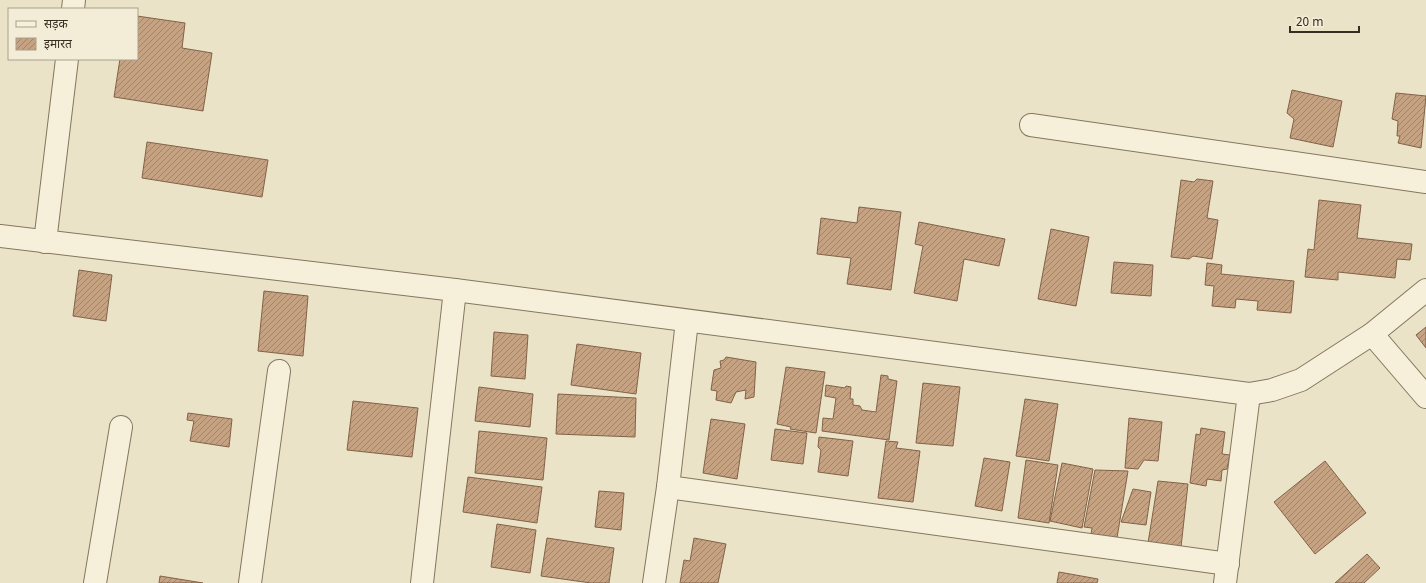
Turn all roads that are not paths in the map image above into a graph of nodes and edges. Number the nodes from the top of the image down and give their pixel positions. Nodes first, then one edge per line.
1 (67, 60) edge
2 (1031, 125) dead end
3 (1426, 182) edge
4 (0, 236) edge
5 (45, 242) junction
6 (455, 290) junction
7 (1426, 290) edge
8 (687, 320) junction
9 (1372, 334) junction
10 (279, 370) dead end
11 (1249, 394) junction
12 (1426, 397) edge
13 (121, 427) dead end
14 (668, 487) junction
15 (1226, 574) edge
16 (95, 583) edge
17 (250, 583) edge
18 (422, 583) edge
19 (654, 583) edge

1 - 5 street
2 - 3 street
4 - 5 street
5 - 6 street
6 - 8 street
6 - 18 street
7 - 9 street
8 - 11 street
8 - 14 street
9 - 11 street
9 - 12 street
10 - 17 street
11 - 15 street
13 - 16 street
14 - 15 street
14 - 19 street

